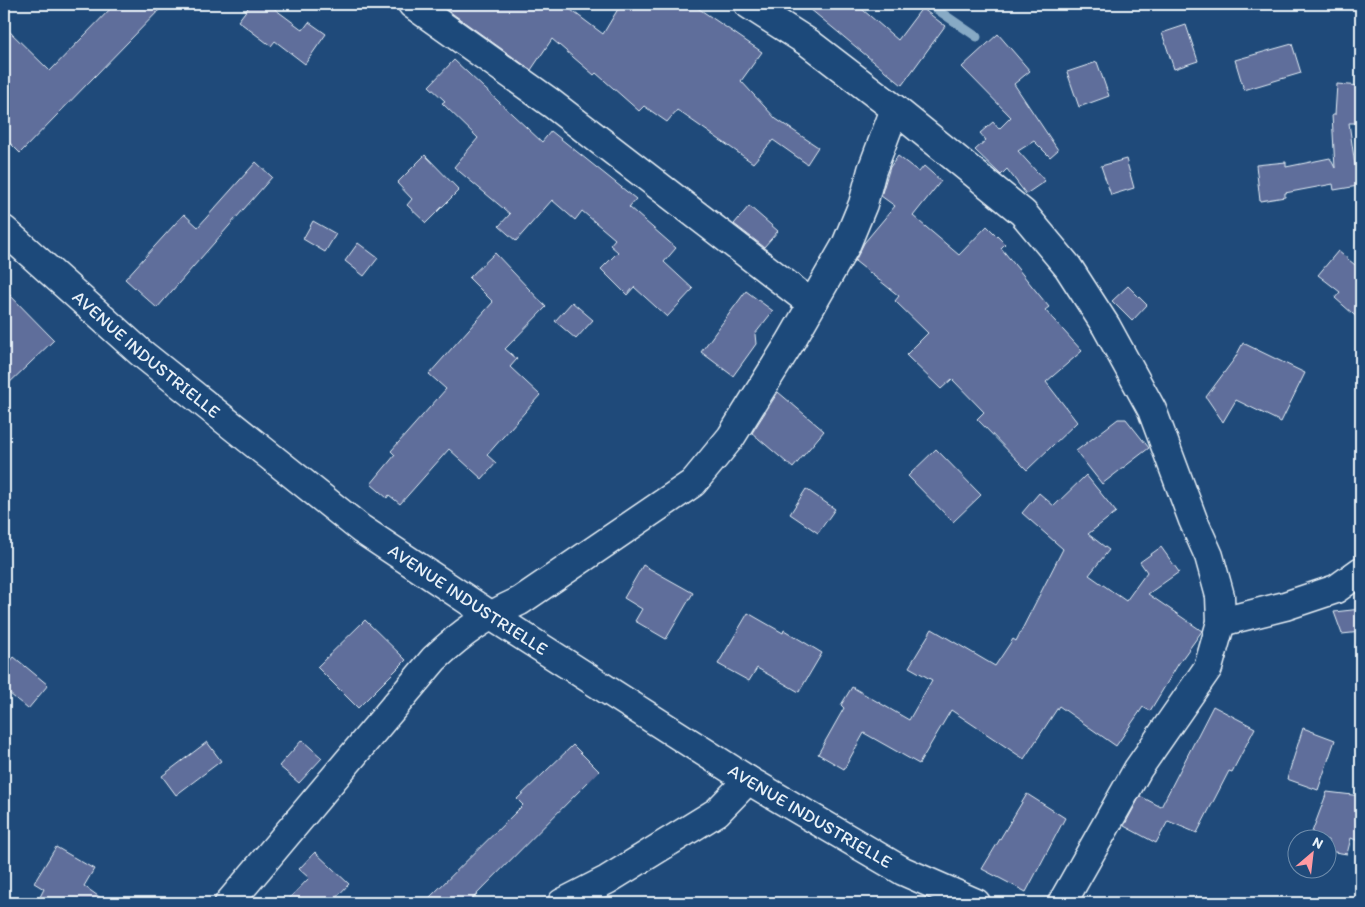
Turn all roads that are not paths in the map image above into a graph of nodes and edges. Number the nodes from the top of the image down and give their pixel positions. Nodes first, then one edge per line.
1 (412, 4) edge
2 (748, 4) edge
3 (895, 109) junction
4 (4, 230) edge
5 (812, 304) junction
6 (1361, 571) edge
7 (490, 615) junction
8 (1221, 622) junction
9 (748, 780) junction
10 (230, 903) edge
11 (562, 903) edge
12 (976, 903) edge
13 (1062, 903) edge

1 - 5 street
2 - 3 street
3 - 5 street
3 - 8 street
4 - 7 street, AVENUE INDUSTRIELLE
5 - 7 street
6 - 8 street
7 - 9 street, AVENUE INDUSTRIELLE
7 - 10 street
8 - 13 street
9 - 11 street
9 - 12 street, AVENUE INDUSTRIELLE

